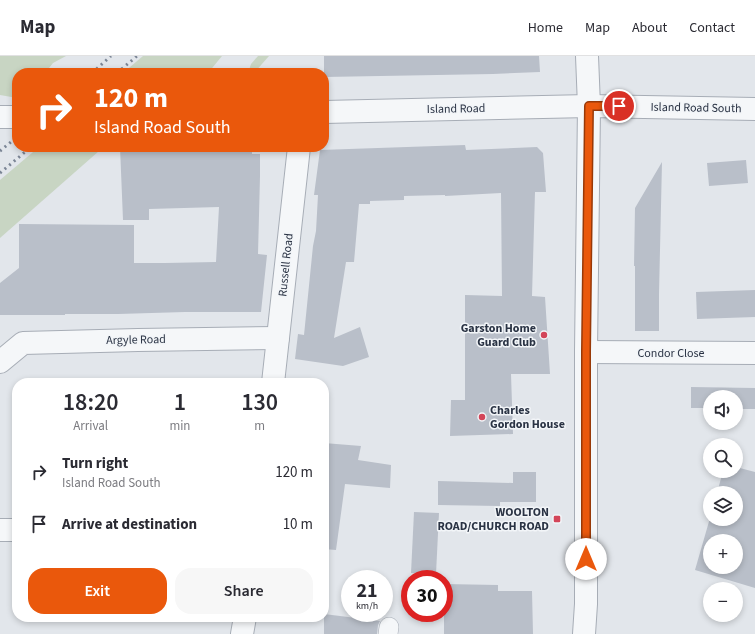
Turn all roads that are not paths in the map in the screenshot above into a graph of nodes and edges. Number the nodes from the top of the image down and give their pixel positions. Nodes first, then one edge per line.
1 (587, 56) edge
2 (589, 106) junction
3 (755, 109) edge
4 (329, 112) edge
5 (0, 117) edge
6 (12, 117) edge
7 (298, 152) edge
8 (278, 338) junction
9 (586, 352) junction
10 (755, 353) edge
11 (0, 362) edge
12 (274, 378) edge
13 (0, 530) edge
14 (12, 530) edge
15 (243, 622) edge
16 (242, 634) edge
17 (584, 634) edge

1 - 2 street
2 - 3 street, Island Road South
2 - 4 street, Island Road
2 - 9 street
5 - 6 street
7 - 8 street, Russell Road
8 - 11 street, Argyle Road
8 - 12 street, Russell Road
9 - 10 street, Condor Close
9 - 17 street
13 - 14 street
15 - 16 street

